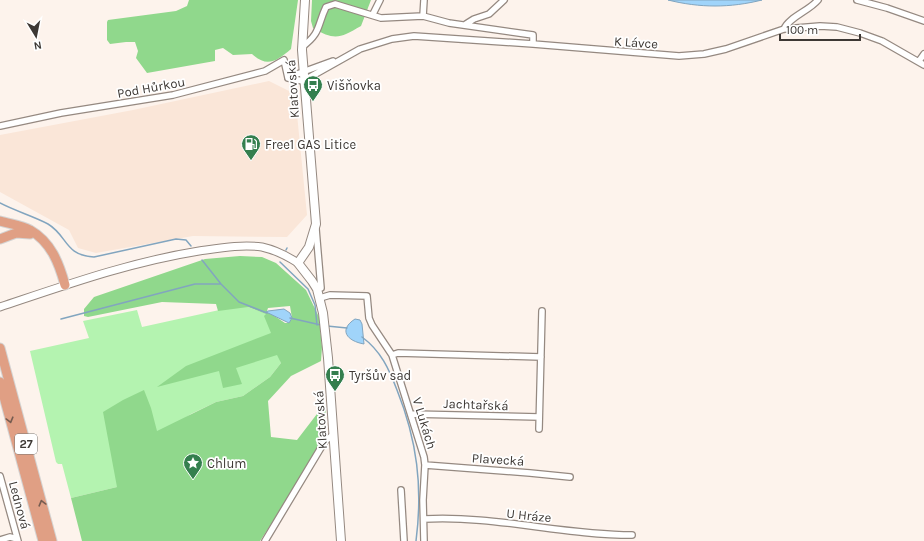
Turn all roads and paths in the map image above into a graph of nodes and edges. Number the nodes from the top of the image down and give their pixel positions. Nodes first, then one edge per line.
1 (305, 0) edge
2 (380, 0) edge
3 (424, 0) edge
4 (504, 0) edge
5 (818, 0) edge
6 (857, 0) edge
7 (373, 14) junction
8 (423, 16) junction
9 (924, 22) edge
10 (466, 24) junction
11 (784, 29) junction
12 (533, 44) junction
13 (302, 47) junction
14 (924, 54) edge
15 (339, 59) junction
16 (919, 61) junction
17 (924, 65) edge
18 (303, 72) junction
19 (288, 78) junction
20 (303, 81) junction
21 (0, 126) edge
22 (0, 221) edge
23 (316, 224) junction
24 (36, 234) junction
25 (0, 239) edge
26 (298, 263) junction
27 (65, 285) junction
28 (321, 288) dead end
29 (320, 298) junction
30 (0, 307) edge
31 (542, 311) dead end
32 (0, 348) edge
33 (392, 355) junction
34 (541, 357) junction
35 (0, 383) edge
36 (412, 414) junction
37 (540, 417) junction
38 (539, 429) dead end
39 (333, 435) junction
40 (425, 465) junction
41 (0, 476) edge
42 (570, 477) dead end
43 (401, 490) dead end
44 (424, 519) junction
45 (632, 535) dead end
46 (0, 540) edge
47 (18, 540) edge
48 (43, 541) edge
49 (52, 541) edge
50 (265, 541) edge
51 (341, 541) edge
52 (404, 541) edge
53 (424, 541) edge

1 - 13 main road, Klatovská
2 - 7 street
3 - 8 street
4 - 10 street
5 - 11 street
6 - 9 street
7 - 8 street
7 - 13 street
8 - 10 street
10 - 12 street
11 - 12 street, K Lávce
11 - 16 street, K Lávce
12 - 15 street, K Lávce
13 - 18 main road, Klatovská
14 - 16 street
15 - 18 street, K Lávce
15 - 20 street, K Lávce
16 - 17 street, K Lávce
18 - 19 street
18 - 20 main road, Klatovská
19 - 20 street
19 - 21 street, Pod Hůrkou
20 - 23 main road, Klatovská
22 - 24 highway
23 - 26 main road, Klatovská
23 - 28 street, Klatovská
24 - 25 highway
24 - 27 highway
26 - 27 street
26 - 29 main road, Klatovská
27 - 30 street
29 - 33 street, V Lukách
29 - 39 main road, Klatovská
31 - 34 street
49 -> 32 highway, 27
33 - 34 street
33 - 36 street, V Lukách
34 - 37 street
35 -> 48 highway, 27
36 - 37 street, Jachtařská
36 - 40 street, V Lukách
37 - 38 street
39 - 50 street
39 - 51 main road, Klatovská
40 - 42 street, Plavecká
40 - 44 street, V Lukách
41 - 47 street, Lednová
43 - 52 street
44 - 45 street, U Hráze
44 - 53 street, V Lukách
46 - 47 street

